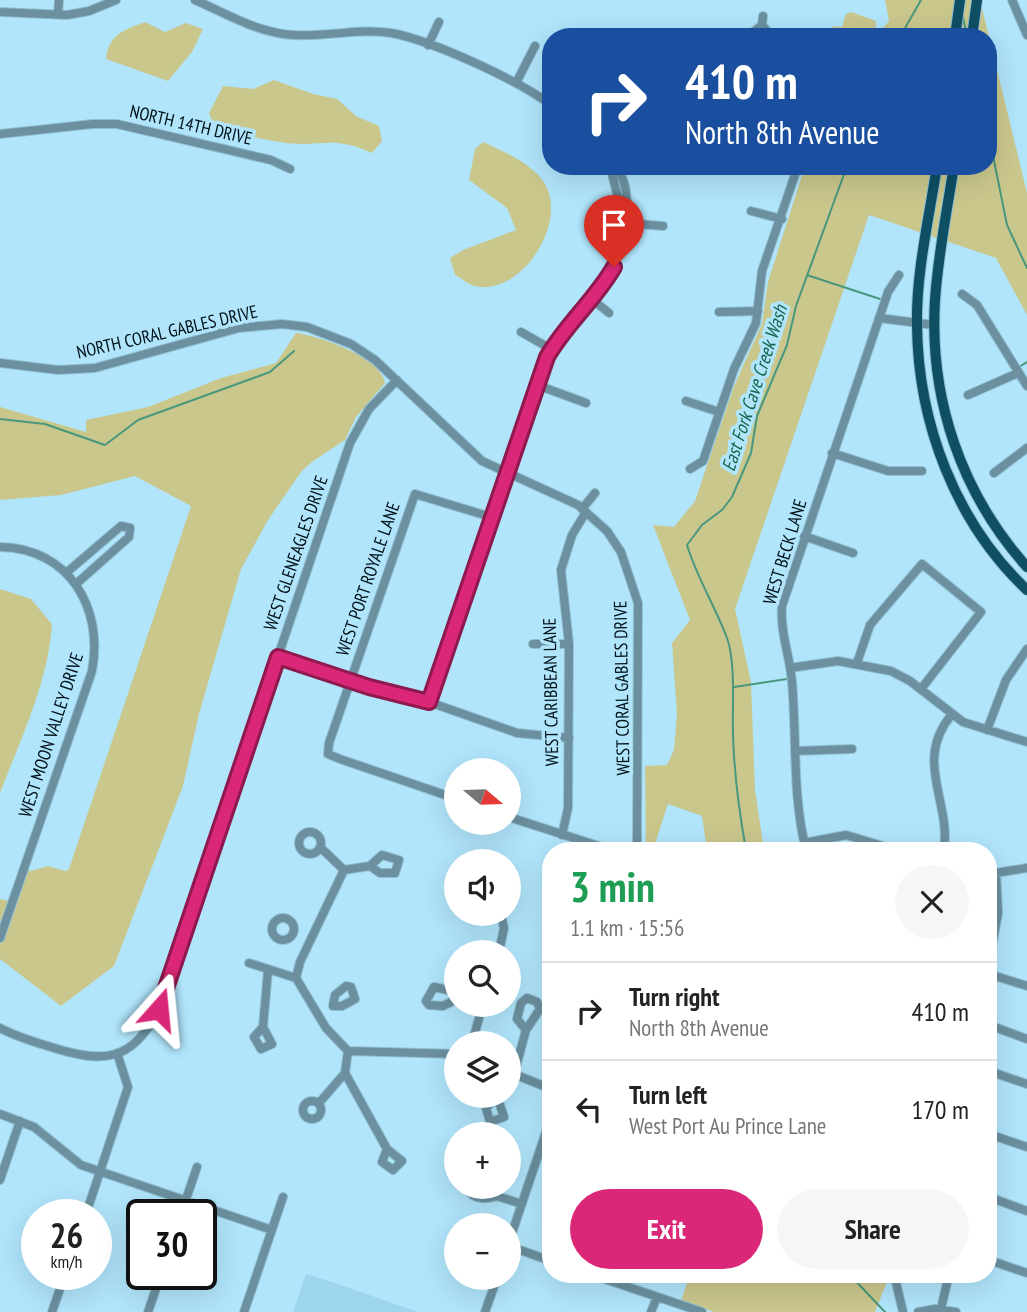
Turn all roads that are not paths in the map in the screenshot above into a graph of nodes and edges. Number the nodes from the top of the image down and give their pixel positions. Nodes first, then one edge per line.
1 (60, 0) edge
2 (116, 0) edge
3 (195, 0) edge
4 (960, 0) edge
5 (977, 0) edge
6 (1012, 0) edge
7 (0, 12) edge
8 (58, 14) junction
9 (439, 22) dead end
10 (755, 28) edge
11 (767, 28) edge
12 (956, 28) edge
13 (973, 28) edge
14 (1027, 35) edge
15 (428, 45) junction
16 (535, 46) dead end
17 (516, 83) junction
18 (542, 99) edge
19 (0, 134) edge
20 (290, 169) dead end
21 (617, 175) edge
22 (795, 175) edge
23 (936, 175) edge
24 (953, 175) edge
25 (751, 211) dead end
26 (782, 219) junction
27 (625, 223) junction
28 (663, 226) dead end
29 (899, 275) dead end
30 (962, 294) dead end
31 (592, 299) junction
32 (758, 311) junction
33 (719, 312) dead end
34 (609, 313) dead end
35 (879, 318) junction
36 (917, 324) junction
37 (934, 325) junction
38 (521, 332) dead end
39 (551, 349) junction
40 (375, 360) joint
41 (0, 363) edge
42 (1018, 373) junction
43 (397, 380) junction
44 (537, 385) junction
45 (1027, 386) edge
46 (968, 395) dead end
47 (686, 401) dead end
48 (586, 403) dead end
49 (719, 412) junction
50 (1027, 448) edge
51 (832, 453) junction
52 (690, 469) dead end
53 (922, 471) dead end
54 (994, 473) dead end
55 (506, 474) junction
56 (595, 494) dead end
57 (584, 510) junction
58 (491, 517) junction
59 (804, 536) junction
60 (0, 547) edge
61 (853, 553) dead end
62 (1027, 567) edge
63 (66, 573) junction
64 (76, 584) junction
65 (1027, 590) edge
66 (533, 644) dead end
67 (569, 644) junction
68 (1027, 649) edge
69 (278, 657) junction
70 (857, 663) junction
71 (790, 668) junction
72 (350, 681) junction
73 (921, 689) junction
74 (429, 702) junction
75 (952, 714) junction
76 (987, 730) junction
77 (569, 738) junction
78 (1027, 742) edge
79 (852, 749) dead end
80 (795, 751) junction
81 (444, 794) edge
82 (522, 821) edge
83 (562, 835) junction
84 (585, 842) edge
85 (637, 842) edge
86 (804, 842) edge
87 (822, 842) edge
88 (869, 842) edge
89 (943, 842) edge
90 (320, 847) dead end
91 (370, 866) dead end
92 (1027, 868) edge
93 (344, 870) junction
94 (997, 872) edge
95 (294, 931) dead end
96 (0, 938) edge
97 (311, 938) junction
98 (249, 963) dead end
99 (268, 970) junction
100 (997, 977) edge
101 (296, 978) junction
102 (1027, 986) edge
103 (444, 989) edge
104 (333, 1006) dead end
105 (444, 1006) edge
106 (317, 1013) junction
107 (263, 1027) dead end
108 (0, 1028) edge
109 (997, 1028) edge
110 (526, 1030) dead end
111 (1027, 1039) edge
112 (521, 1044) edge
113 (348, 1051) junction
114 (117, 1053) junction
115 (444, 1054) edge
116 (345, 1073) junction
117 (997, 1074) edge
118 (521, 1077) edge
119 (1027, 1084) edge
120 (542, 1085) edge
121 (319, 1103) dead end
122 (0, 1114) edge
123 (20, 1121) junction
124 (997, 1138) edge
125 (542, 1144) edge
126 (1027, 1147) edge
127 (387, 1149) dead end
128 (198, 1167) dead end
129 (100, 1172) junction
130 (0, 1180) edge
131 (283, 1197) dead end
132 (91, 1199) edge
133 (180, 1199) edge
134 (187, 1199) edge
135 (506, 1199) edge
136 (997, 1201) edge
137 (522, 1204) junction
138 (217, 1211) edge
139 (1027, 1211) edge
140 (519, 1213) edge
141 (272, 1230) junction
142 (521, 1249) edge
143 (542, 1257) edge
144 (997, 1263) edge
145 (1027, 1273) edge
146 (616, 1283) edge
147 (896, 1283) edge
148 (947, 1283) edge
149 (60, 1290) edge
150 (156, 1290) edge
151 (493, 1290) edge
152 (657, 1297) junction
153 (940, 1309) junction
154 (52, 1312) edge
155 (148, 1312) edge
156 (244, 1312) edge
157 (485, 1312) edge
158 (652, 1312) edge
159 (702, 1312) edge
160 (903, 1312) edge
161 (918, 1312) edge
162 (956, 1312) edge

1 - 8 street
2 - 8 street
3 - 15 street
4 - 12 main road
5 - 13 main road
6 - 14 street
7 - 8 street
9 - 15 street
10 - 11 street
15 - 17 street
16 - 17 street
17 - 18 street
19 - 20 street, NORTH 14TH DRIVE
21 - 27 street
22 - 26 street
23 - 36 main road
24 - 37 main road
25 - 26 street
26 - 32 street
27 - 28 street
27 - 31 street
29 - 35 street, WEST BECK LANE
30 - 42 street
31 - 34 street
31 - 39 street
32 - 33 street
32 - 49 street
35 - 36 street
35 - 51 street, WEST BECK LANE
36 - 37 street
36 - 65 main road
37 - 62 main road
38 - 39 street
39 - 44 street
40 - 41 street, NORTH CORAL GABLES DRIVE
40 - 43 street, WEST CORAL GABLES DRIVE
42 - 45 street
42 - 46 street
43 - 55 street, WEST CORAL GABLES DRIVE
43 - 69 street, WEST GLENEAGLES DRIVE
44 - 48 street
44 - 55 street
47 - 49 street
49 - 52 street
50 - 54 street
51 - 53 street
51 - 59 street, WEST BECK LANE
55 - 57 street, WEST CORAL GABLES DRIVE
55 - 58 street
56 - 57 street
57 - 67 street, WEST CARIBBEAN LANE
57 - 85 street, WEST CORAL GABLES DRIVE
58 - 72 street, WEST PORT ROYALE LANE
58 - 74 street
59 - 61 street
59 - 71 street, WEST BECK LANE
60 - 63 street, WEST MOON VALLEY DRIVE
63 - 64 street, WEST MOON VALLEY DRIVE
63 - 64 street
64 - 96 street, WEST MOON VALLEY DRIVE
66 - 67 street
67 - 77 street, WEST CARIBBEAN LANE
68 - 76 street
69 - 72 street
69 - 114 street, WEST GLENEAGLES DRIVE
70 - 71 street
70 - 73 street
70 - 73 street
71 - 80 street, WEST BECK LANE
72 - 74 street
72 - 81 street, WEST PORT ROYALE LANE
73 - 75 street
74 - 77 street
75 - 76 street
75 - 89 street
76 - 78 street
77 - 83 street, WEST CARIBBEAN LANE
79 - 80 street
80 - 86 street, WEST BECK LANE
82 - 83 street
83 - 84 street
87 - 88 street
90 - 93 street
91 - 93 street
92 - 94 street
93 - 97 street
95 - 97 street
97 - 101 street
98 - 99 street
99 - 101 street
99 - 107 street
100 - 102 street
101 - 106 street
103 - 105 street
104 - 106 street
106 - 113 street
108 - 114 street
109 - 111 street
110 - 112 street
113 - 115 street
113 - 116 street
114 - 129 street
116 - 121 street
116 - 127 street
117 - 119 street
118 - 120 street
122 - 123 street
123 - 129 street
123 - 130 street
124 - 126 street
125 - 137 street
128 - 134 street
129 - 132 street
129 - 133 street
131 - 141 street
135 - 137 street
136 - 139 street
137 - 140 street
138 - 141 street
141 - 156 street
142 - 143 street
144 - 145 street
146 - 152 street
147 - 160 street
148 - 153 street
149 - 154 street
150 - 155 street
151 - 157 street
152 - 158 street
152 - 159 street
153 - 161 street
153 - 162 street

